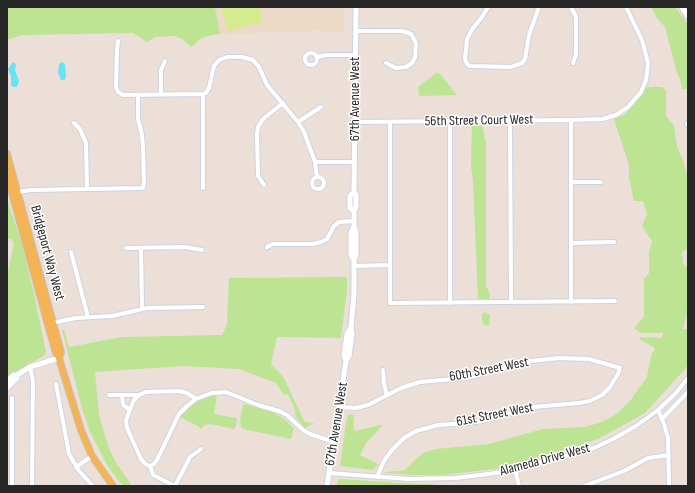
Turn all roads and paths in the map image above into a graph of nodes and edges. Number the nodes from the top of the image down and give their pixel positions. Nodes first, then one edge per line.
1 (356, 7) edge
2 (488, 7) edge
3 (540, 7) edge
4 (571, 7) edge
5 (626, 7) edge
6 (682, 7) edge
7 (685, 7) edge
8 (688, 11) edge
9 (688, 16) edge
10 (356, 31) junction
11 (118, 41) dead end
12 (355, 55) junction
13 (317, 57) dead end
14 (166, 61) dead end
15 (386, 63) dead end
16 (573, 63) dead end
17 (203, 94) junction
18 (138, 95) junction
19 (161, 95) junction
20 (283, 103) junction
21 (321, 107) dead end
22 (571, 120) junction
23 (510, 121) junction
24 (298, 122) junction
25 (355, 122) junction
26 (390, 122) junction
27 (450, 122) junction
28 (74, 123) dead end
29 (7, 154) edge
30 (315, 162) junction
31 (355, 162) junction
32 (317, 177) dead end
33 (7, 178) edge
34 (571, 182) junction
35 (601, 182) dead end
36 (264, 185) dead end
37 (203, 188) dead end
38 (87, 189) junction
39 (18, 192) junction
40 (18, 216) junction
41 (354, 224) junction
42 (572, 242) junction
43 (614, 242) dead end
44 (267, 247) dead end
45 (126, 248) dead end
46 (141, 248) junction
47 (202, 250) dead end
48 (71, 252) dead end
49 (354, 263) junction
50 (390, 266) junction
51 (615, 301) dead end
52 (511, 302) junction
53 (571, 302) junction
54 (450, 303) junction
55 (202, 307) dead end
56 (142, 308) junction
57 (88, 317) junction
58 (50, 323) junction
59 (59, 358) junction
60 (30, 367) junction
61 (620, 368) joint
62 (383, 370) dead end
63 (17, 375) junction
64 (688, 378) edge
65 (7, 381) edge
66 (56, 384) dead end
67 (7, 388) edge
68 (688, 392) edge
69 (108, 395) dead end
70 (122, 395) junction
71 (139, 395) junction
72 (387, 395) junction
73 (12, 398) dead end
74 (196, 399) junction
75 (339, 407) junction
76 (130, 410) junction
77 (658, 410) junction
78 (662, 419) junction
79 (334, 442) junction
80 (201, 449) dead end
81 (669, 455) junction
82 (92, 456) junction
83 (76, 466) junction
84 (150, 466) junction
85 (515, 469) junction
86 (329, 473) junction
87 (9, 474) edge
88 (378, 477) junction
89 (12, 486) edge
90 (32, 486) edge
91 (93, 486) edge
92 (114, 486) edge
93 (175, 486) edge
94 (327, 486) edge
95 (519, 486) edge
96 (584, 486) edge
97 (669, 486) edge

1 - 10 street, 67th Avenue West
2 - 3 street
4 - 16 street
5 - 22 street, 56th Street Court West
6 - 9 main road
7 - 8 main road
10 - 12 street, 67th Avenue West
10 - 15 street
11 - 18 street
12 - 13 street
12 - 25 street, 67th Avenue West
14 - 19 street
17 - 19 street
17 - 20 street
17 - 37 street
18 - 19 street
18 - 38 street
20 - 24 street
20 - 36 street
21 - 24 street
22 - 23 street, 56th Street Court West
22 - 34 street
23 - 27 street, 56th Street Court West
23 - 52 street
24 - 30 street
25 - 26 street, 56th Street Court West
25 - 31 street, 67th Avenue West
26 - 27 street, 56th Street Court West
26 - 50 street
27 - 54 street
28 - 38 street
29 - 39 main road, Bridgeport Way West
30 - 31 street
30 - 32 street
31 - 41 street, 67th Avenue West
33 - 39 main road
33 - 40 main road, Bridgeport Way West
34 - 35 street
34 - 42 street
38 - 39 street
39 - 40 main road
39 - 58 main road, Bridgeport Way West
40 - 58 main road, Bridgeport Way West
41 - 44 street
41 - 49 street, 67th Avenue West
42 - 43 street
42 - 53 street
45 - 46 street
46 - 47 street
46 - 56 street
48 - 57 street
49 - 50 street
49 - 75 street, 67th Avenue West
50 - 54 street
51 - 53 street
52 - 53 street
52 - 54 street
55 - 56 street
56 - 57 street
57 - 58 street
58 - 59 main road, Bridgeport Way West
59 - 60 street
59 - 82 main road, Bridgeport Way West
60 - 63 street
60 - 90 street
61 - 72 street, 60th Street West
61 - 88 street, 61st Street West
62 - 72 street
63 - 65 street
63 - 67 street
64 - 77 street, Alameda Drive West
66 - 83 street
68 - 78 street
69 - 70 street
70 - 71 street
70 - 76 street
71 - 74 street
71 - 76 street
72 - 75 street, 60th Street West
73 - 87 street
74 - 79 street
74 - 84 street
75 - 79 street, 67th Avenue West
76 - 84 street
77 - 78 street
77 - 85 street, Alameda Drive West
78 - 81 street
79 - 86 street, 67th Avenue West
80 - 93 street
81 - 96 street
81 - 97 street
82 - 83 street
82 - 92 main road, Bridgeport Way West
83 - 91 street
84 - 93 street
85 - 88 street, Alameda Drive West
85 - 95 street
86 - 88 street, Alameda Drive West
86 - 94 street, 67th Avenue West
87 - 89 street

